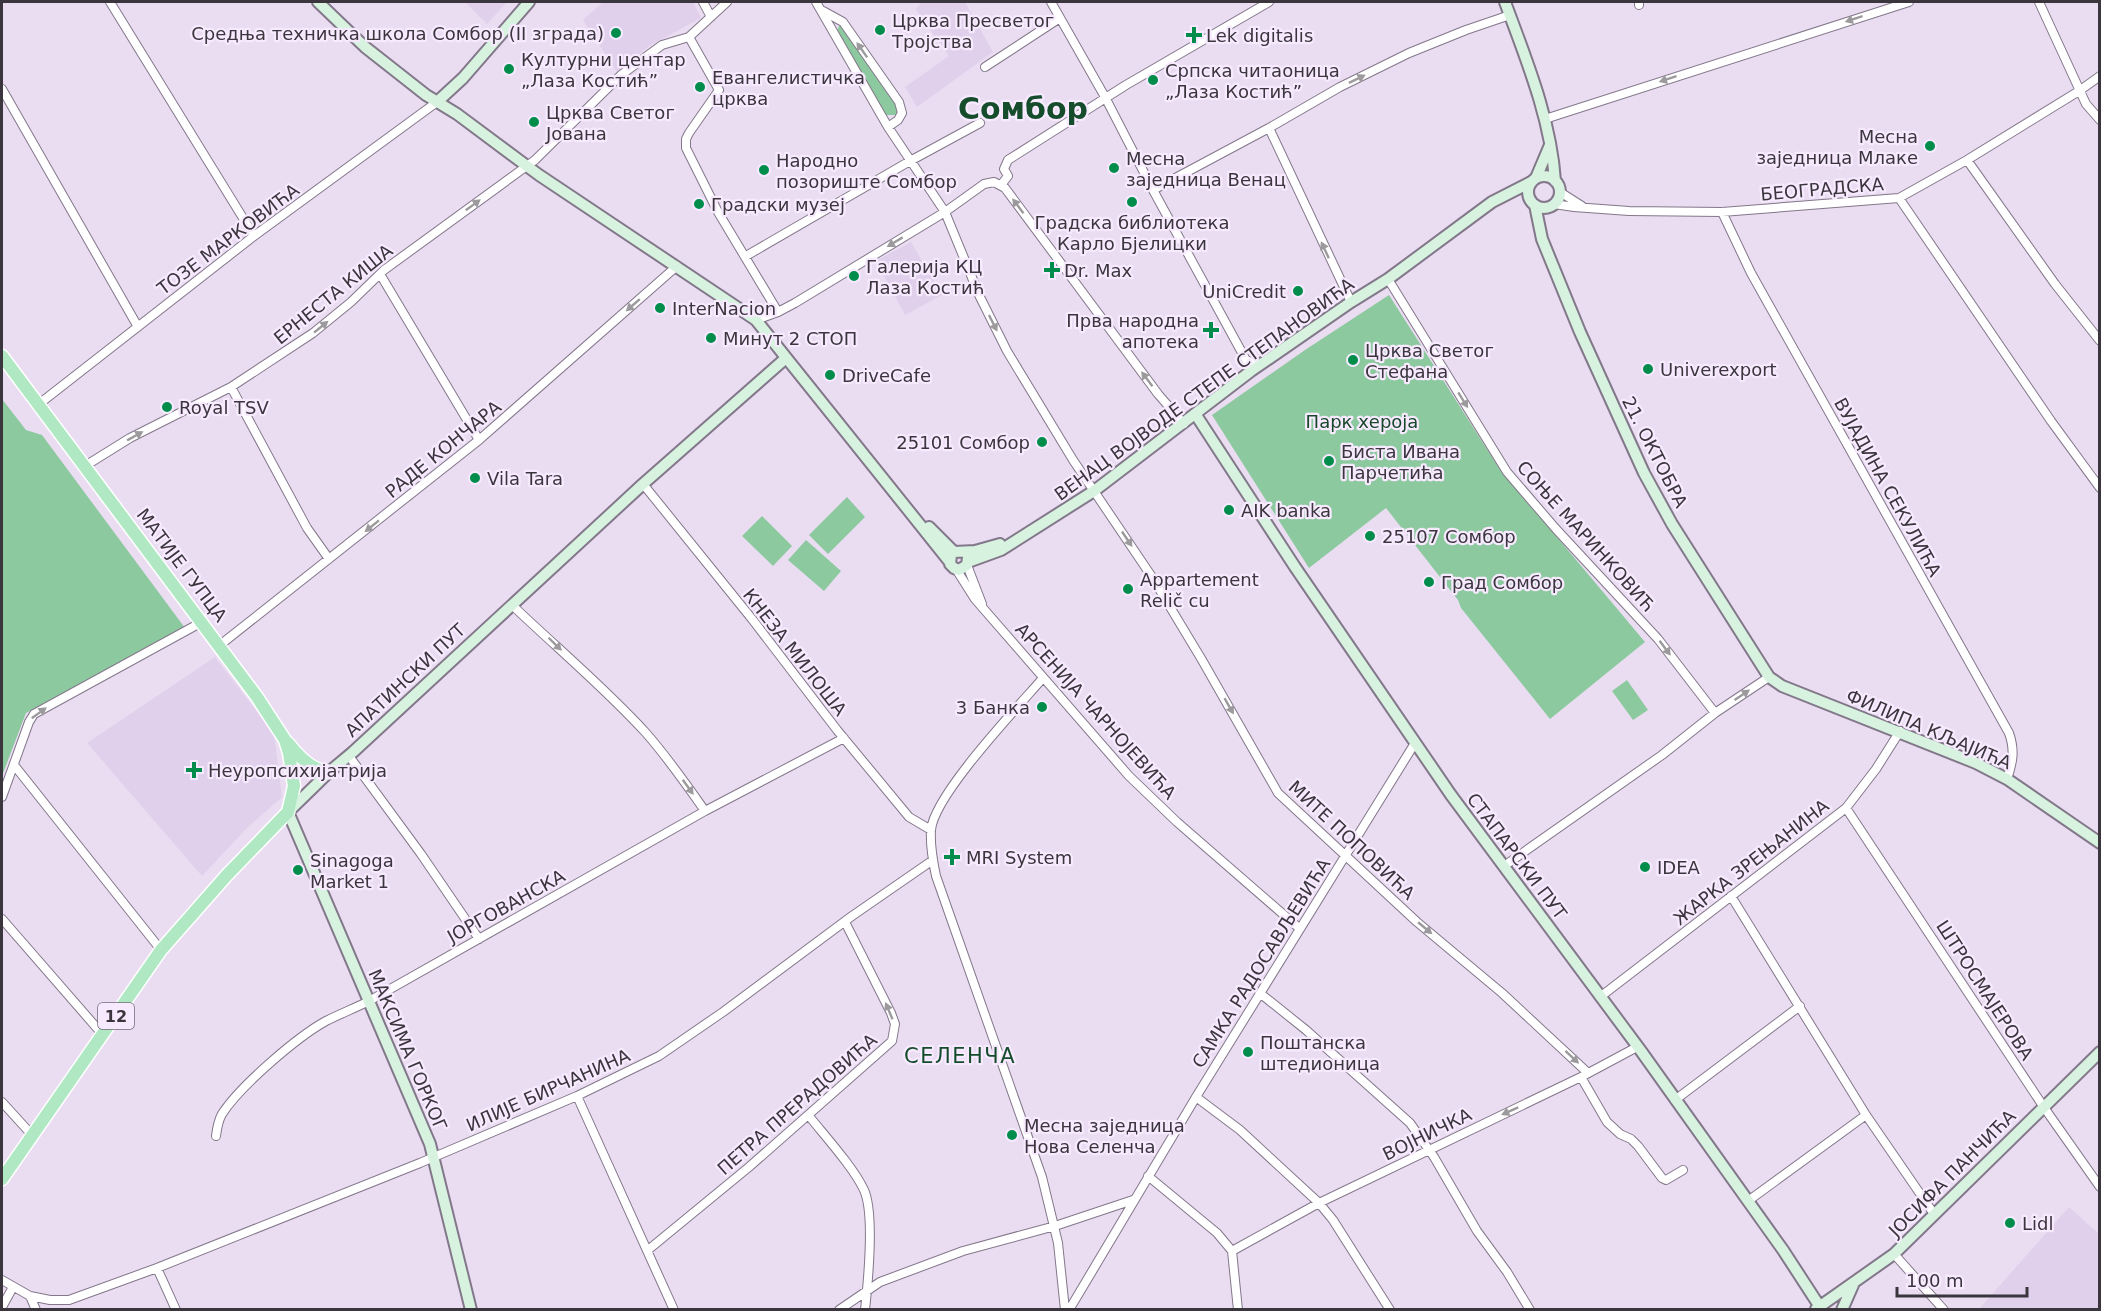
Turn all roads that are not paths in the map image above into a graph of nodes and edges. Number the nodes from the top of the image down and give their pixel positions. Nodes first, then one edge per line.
1 (110, 2) edge
2 (318, 2) edge
3 (529, 2) edge
4 (703, 2) edge
5 (727, 2) edge
6 (816, 2) edge
7 (1051, 2) edge
8 (1269, 2) edge
9 (1505, 2) edge
10 (1909, 2) edge
11 (2038, 2) edge
12 (822, 11) junction
13 (1510, 15) junction
14 (711, 17) junction
15 (1060, 18) junction
16 (689, 37) junction
17 (985, 67) dead end
18 (2100, 76) edge
19 (2, 88) edge
20 (2079, 91) junction
21 (1105, 98) junction
22 (437, 102) junction
23 (1545, 119) junction
24 (2100, 120) edge
25 (980, 123) dead end
26 (888, 127) junction
27 (1269, 128) junction
28 (1550, 145) junction
29 (1967, 160) junction
30 (910, 161) junction
31 (527, 166) junction
32 (1534, 180) junction
33 (1555, 181) junction
34 (997, 183) junction
35 (1153, 190) junction
36 (1560, 192) junction
37 (1507, 195) junction
38 (1899, 198) junction
39 (1534, 204) junction
40 (1553, 204) junction
41 (1586, 208) junction
42 (945, 212) junction
43 (1722, 212) junction
44 (1540, 228) junction
45 (254, 236) junction
46 (746, 256) junction
47 (676, 266) junction
48 (380, 274) junction
49 (1388, 279) junction
50 (1351, 302) junction
51 (778, 312) junction
52 (756, 320) junction
53 (138, 327) junction
54 (2100, 341) edge
55 (2, 356) edge
56 (786, 358) junction
57 (1246, 360) junction
58 (1260, 366) junction
59 (1243, 378) junction
60 (231, 387) junction
61 (39, 404) junction
62 (1196, 415) junction
63 (1184, 424) junction
64 (479, 440) junction
65 (85, 466) junction
66 (643, 484) junction
67 (2100, 488) edge
68 (1094, 491) junction
69 (329, 559) junction
70 (960, 560) junction
71 (512, 604) junction
72 (202, 622) junction
73 (220, 645) junction
74 (1769, 677) junction
75 (1043, 678) junction
76 (1715, 713) junction
77 (1900, 731) junction
78 (844, 738) junction
79 (285, 740) junction
80 (1415, 743) junction
81 (349, 756) junction
82 (14, 765) junction
83 (329, 772) junction
84 (2007, 779) junction
85 (2, 797) edge
86 (1846, 808) junction
87 (705, 811) junction
88 (288, 812) junction
89 (931, 830) junction
90 (2100, 843) edge
91 (1346, 854) junction
92 (933, 860) junction
93 (1504, 866) junction
94 (1731, 896) junction
95 (2, 919) edge
96 (845, 922) junction
97 (1299, 928) junction
98 (479, 939) junction
99 (162, 950) junction
100 (1261, 994) junction
101 (1600, 997) junction
102 (369, 1001) junction
103 (1800, 1006) junction
104 (103, 1035) junction
105 (1637, 1047) junction
106 (2100, 1052) edge
107 (1585, 1075) junction
108 (577, 1096) junction
109 (1196, 1097) junction
110 (1675, 1100) junction
111 (2, 1102) edge
112 (2043, 1106) junction
113 (1866, 1115) junction
114 (809, 1116) junction
115 (32, 1135) junction
116 (216, 1136) dead end
117 (1429, 1149) junction
118 (434, 1157) junction
119 (1683, 1170) dead end
120 (1148, 1176) junction
121 (2, 1179) edge
122 (2100, 1187) edge
123 (1134, 1200) junction
124 (1748, 1201) junction
125 (1319, 1203) junction
126 (1934, 1214) junction
127 (1055, 1226) junction
128 (648, 1250) junction
129 (1232, 1251) junction
130 (1894, 1254) junction
131 (157, 1268) junction
132 (2, 1280) edge
133 (1853, 1284) junction
134 (14, 1287) junction
135 (867, 1290) junction
136 (30, 1296) junction
137 (2, 1307) edge
138 (1819, 1308) edge
139 (36, 1310) edge
140 (176, 1310) edge
141 (471, 1310) edge
142 (674, 1310) edge
143 (838, 1310) edge
144 (865, 1310) edge
145 (1067, 1310) edge
146 (1238, 1310) edge
147 (1390, 1310) edge
148 (1530, 1310) edge
149 (1842, 1310) edge
150 (1944, 1310) edge

1 - 45 street
2 - 22 main road
3 - 22 main road
4 - 14 street
5 - 14 street
6 - 12 street, МИТЕ ПОПОВИЋА
7 - 15 street
8 - 21 street
9 - 13 main road
10 -> 23 street
11 - 20 street
12 - 26 street, МИТЕ ПОПОВИЋА
26 -> 12 street
13 - 23 main road
27 -> 13 street
14 - 16 street
15 - 17 street
15 - 21 street
16 - 31 street, ЕРНЕСТА КИША
16 - 46 street
18 - 20 street, БЕОГРАДСКА
19 - 53 street
20 - 24 street
20 - 29 street, БЕОГРАДСКА
21 - 34 street
21 - 35 street
22 - 31 main road
22 - 45 street, ТОЗЕ МАРКОВИЋА
23 - 28 main road
25 - 30 street
26 - 30 street, МИТЕ ПОПОВИЋА
27 - 35 street
50 -> 27 street
28 - 32 main road
28 - 33 main road
29 - 38 street, БЕОГРАДСКА
29 - 54 street
30 - 42 street, МИТЕ ПОПОВИЋА
30 - 46 street
31 - 47 main road
48 -> 31 street, ЕРНЕСТА КИША
32 - 33 main road
32 - 37 main road, ВЕНАЦ ВОЈВОДЕ СТЕПЕ СТЕПАНОВИЋА
32 - 39 main road
33 - 36 main road
34 - 42 street
63 -> 34 street
35 - 57 street
36 - 40 main road
36 - 41 street, БЕОГРАДСКА
37 - 39 main road
37 - 49 main road, ВЕНАЦ ВОЈВОДЕ СТЕПЕ СТЕПАНОВИЋА
38 - 43 street, БЕОГРАДСКА
38 - 67 street
39 - 40 main road
39 - 44 main road, 21. ОКТОБРА
40 - 41 street, БЕОГРАДСКА
40 - 44 main road
41 - 43 street, БЕОГРАДСКА
42 -> 51 street
42 -> 68 street, МИТЕ ПОПОВИЋА
43 - 84 street, ВУЈАДИНА СЕКУЛИЋА
44 - 74 main road, 21. ОКТОБРА
45 - 53 street, ТОЗЕ МАРКОВИЋА
46 - 51 street
47 - 52 main road
47 -> 64 street, РАДЕ КОНЧАРА
60 -> 48 street, ЕРНЕСТА КИША
48 - 64 street
49 - 50 main road, ВЕНАЦ ВОЈВОДЕ СТЕПЕ СТЕПАНОВИЋА
49 -> 76 street, СОЊЕ МАРИНКОВИЋ
50 - 58 main road, ВЕНАЦ ВОЈВОДЕ СТЕПЕ СТЕПАНОВИЋА
51 - 52 street
52 - 56 main road
53 - 61 street, ТОЗЕ МАРКОВИЋА
55 - 61 main road, МАТИЈЕ ГУПЦА
56 - 66 main road, АПАТИНСКИ ПУТ
56 - 70 main road
57 - 58 street
57 - 59 street
58 - 59 main road, ВЕНАЦ ВОЈВОДЕ СТЕПЕ СТЕПАНОВИЋА
59 - 62 main road, ВЕНАЦ ВОЈВОДЕ СТЕПЕ СТЕПАНОВИЋА
65 -> 60 street, ЕРНЕСТА КИША
60 - 69 street
61 - 65 main road, МАТИЈЕ ГУПЦА
62 - 63 main road, ВЕНАЦ ВОЈВОДЕ СТЕПЕ СТЕПАНОВИЋА
62 - 80 main road, СТАПАРСКИ ПУТ
63 - 68 main road, ВЕНАЦ ВОЈВОДЕ СТЕПЕ СТЕПАНОВИЋА
64 -> 69 street, РАДЕ КОНЧАРА
65 - 72 main road, МАТИЈЕ ГУПЦА
66 - 71 main road, АПАТИНСКИ ПУТ
66 - 78 street, КНЕЗА МИЛОША
68 - 70 main road, ВЕНАЦ ВОЈВОДЕ СТЕПЕ СТЕПАНОВИЋА
68 -> 91 street, МИТЕ ПОПОВИЋА
69 - 73 street, РАДЕ КОНЧАРА
70 - 75 street, АРСЕНИЈА ЧАРНОЈЕВИЋА
71 - 81 main road, АПАТИНСКИ ПУТ
71 -> 87 street
72 - 73 main road, МАТИЈЕ ГУПЦА
82 -> 72 street
73 - 79 main road, МАТИЈЕ ГУПЦА
76 -> 74 street
74 - 77 main road, ФИЛИПА КЉАЈИЋА
75 - 89 street
75 - 97 street, АРСЕНИЈА ЧАРНОЈЕВИЋА
76 - 93 street
77 - 84 main road, ФИЛИПА КЉАЈИЋА
77 - 86 street, ЖАРКА ЗРЕЊАНИНА
78 - 87 street, ЈОРГОВАНСКА
78 - 89 street, КНЕЗА МИЛОША
79 - 83 main road
79 - 88 main road, МАТИЈЕ ГУПЦА
80 - 91 street, САМКА РАДОСАВЉЕВИЋА
80 - 93 main road, СТАПАРСКИ ПУТ
81 - 83 main road, АПАТИНСКИ ПУТ
81 - 98 street
82 - 85 street
82 - 99 street
83 - 88 main road, АПАТИНСКИ ПУТ
84 - 90 main road, ФИЛИПА КЉАЈИЋА
86 - 94 street, ЖАРКА ЗРЕЊАНИНА
86 - 112 street, ШТРОСМАЈЕРОВА
87 - 98 street, ЈОРГОВАНСКА
88 - 99 main road, АПАТИНСКИ ПУТ / 12
88 - 102 main road, МАКСИМА ГОРКОГ
89 - 92 street
91 - 97 street, САМКА РАДОСАВЉЕВИЋА
91 -> 107 street, МИТЕ ПОПОВИЋА
92 - 96 street, ИЛИЈЕ БИРЧАНИНА
92 - 127 street
93 - 101 main road, СТАПАРСКИ ПУТ
94 - 101 street, ЖАРКА ЗРЕЊАНИНА
94 - 103 street
95 - 104 street
96 - 108 street, ИЛИЈЕ БИРЧАНИНА
114 -> 96 street, ПЕТРА ПРЕРАДОВИЋА
97 - 100 street, САМКА РАДОСАВЉЕВИЋА
98 - 102 street, ЈОРГОВАНСКА
99 - 104 main road, АПАТИНСКИ ПУТ / 12
100 - 109 street, САМКА РАДОСАВЉЕВИЋА
100 - 117 street
101 - 105 main road, СТАПАРСКИ ПУТ
102 - 116 street, ЈОРГОВАНСКА
102 - 118 main road, МАКСИМА ГОРКОГ
103 - 110 street
103 - 113 street
104 - 115 main road, АПАТИНСКИ ПУТ / 12
105 - 107 street, ВОЈНИЧКА
105 - 110 main road, СТАПАРСКИ ПУТ
106 - 112 main road, ЈОСИФА ПАНЧИЋА
107 -> 117 street, ВОЈНИЧКА
107 - 119 street, МИТЕ ПОПОВИЋА
108 - 118 street, ИЛИЈЕ БИРЧАНИНА
108 - 128 street
109 - 120 street, САМКА РАДОСАВЉЕВИЋА
109 - 125 street
110 - 124 main road, СТАПАРСКИ ПУТ
111 - 115 street
112 - 122 street, ШТРОСМАЈЕРОВА
112 - 126 main road, ЈОСИФА ПАНЧИЋА
113 - 124 street
113 - 126 street
114 - 128 street, ПЕТРА ПРЕРАДОВИЋА
114 - 135 street
115 - 121 main road, АПАТИНСКИ ПУТ / 12
117 - 125 street, ВОЈНИЧКА
117 - 148 street
118 - 131 street, ИЛИЈЕ БИРЧАНИНА
118 - 141 main road, МАКСИМА ГОРКОГ
120 - 123 street, САМКА РАДОСАВЉЕВИЋА
120 - 129 street
123 - 127 street
123 - 145 street, САМКА РАДОСАВЉЕВИЋА
124 - 138 main road, СТАПАРСКИ ПУТ
125 - 129 street, ВОЈНИЧКА
125 - 147 street
126 - 130 main road, ЈОСИФА ПАНЧИЋА
127 - 135 street
127 - 145 street
128 - 142 street
129 - 146 street
130 - 133 main road, ЈОСИФА ПАНЧИЋА
130 - 150 street
131 - 136 street, ИЛИЈЕ БИРЧАНИНА
131 - 140 street
132 - 134 street, ИЛИЈЕ БИРЧАНИНА
133 - 138 main road, ЈОСИФА ПАНЧИЋА
133 - 149 main road
134 - 136 street, ИЛИЈЕ БИРЧАНИНА
134 - 137 street
135 - 143 street
135 - 144 street
136 - 139 street

